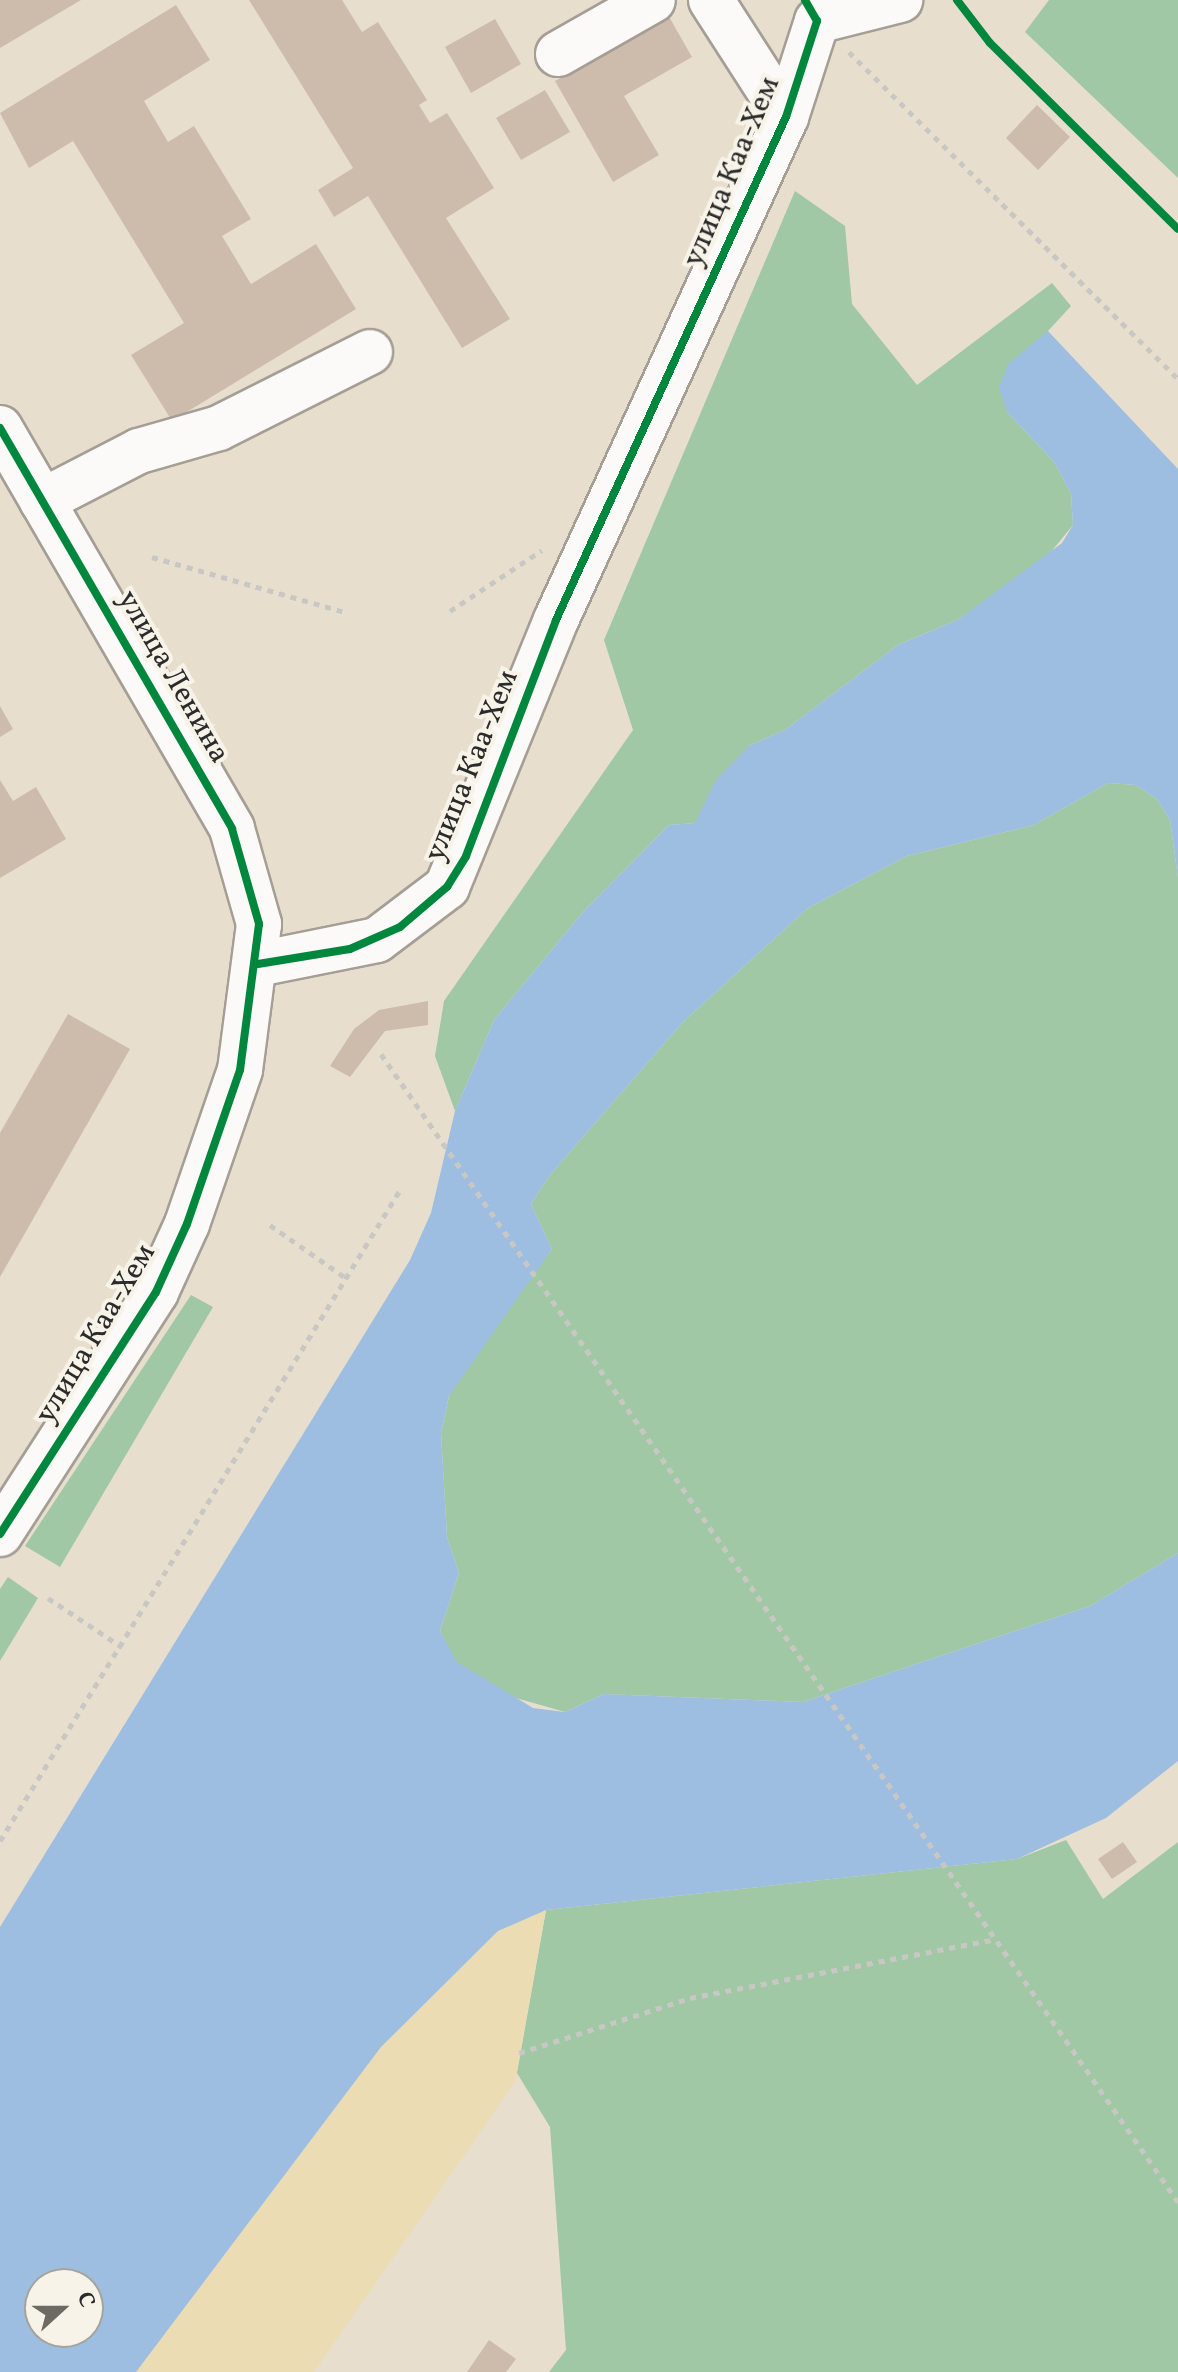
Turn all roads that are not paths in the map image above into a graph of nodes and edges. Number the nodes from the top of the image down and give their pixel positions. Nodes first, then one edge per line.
1 (653, 0) edge
2 (711, 0) edge
3 (900, 0) edge
4 (811, 10) edge
5 (558, 54) dead end
6 (786, 117) junction
7 (370, 352) dead end
8 (0, 428) edge
9 (42, 501) junction
10 (258, 964) junction
11 (0, 1534) edge

1 - 5 street
2 - 6 street
3 - 4 street
4 - 6 street, улица Каа-Хем
6 - 10 street, улица Каа-Хем
7 - 9 street
8 - 9 street, улица Ленина
9 - 10 street, улица Ленина
10 - 11 street, улица Каа-Хем

